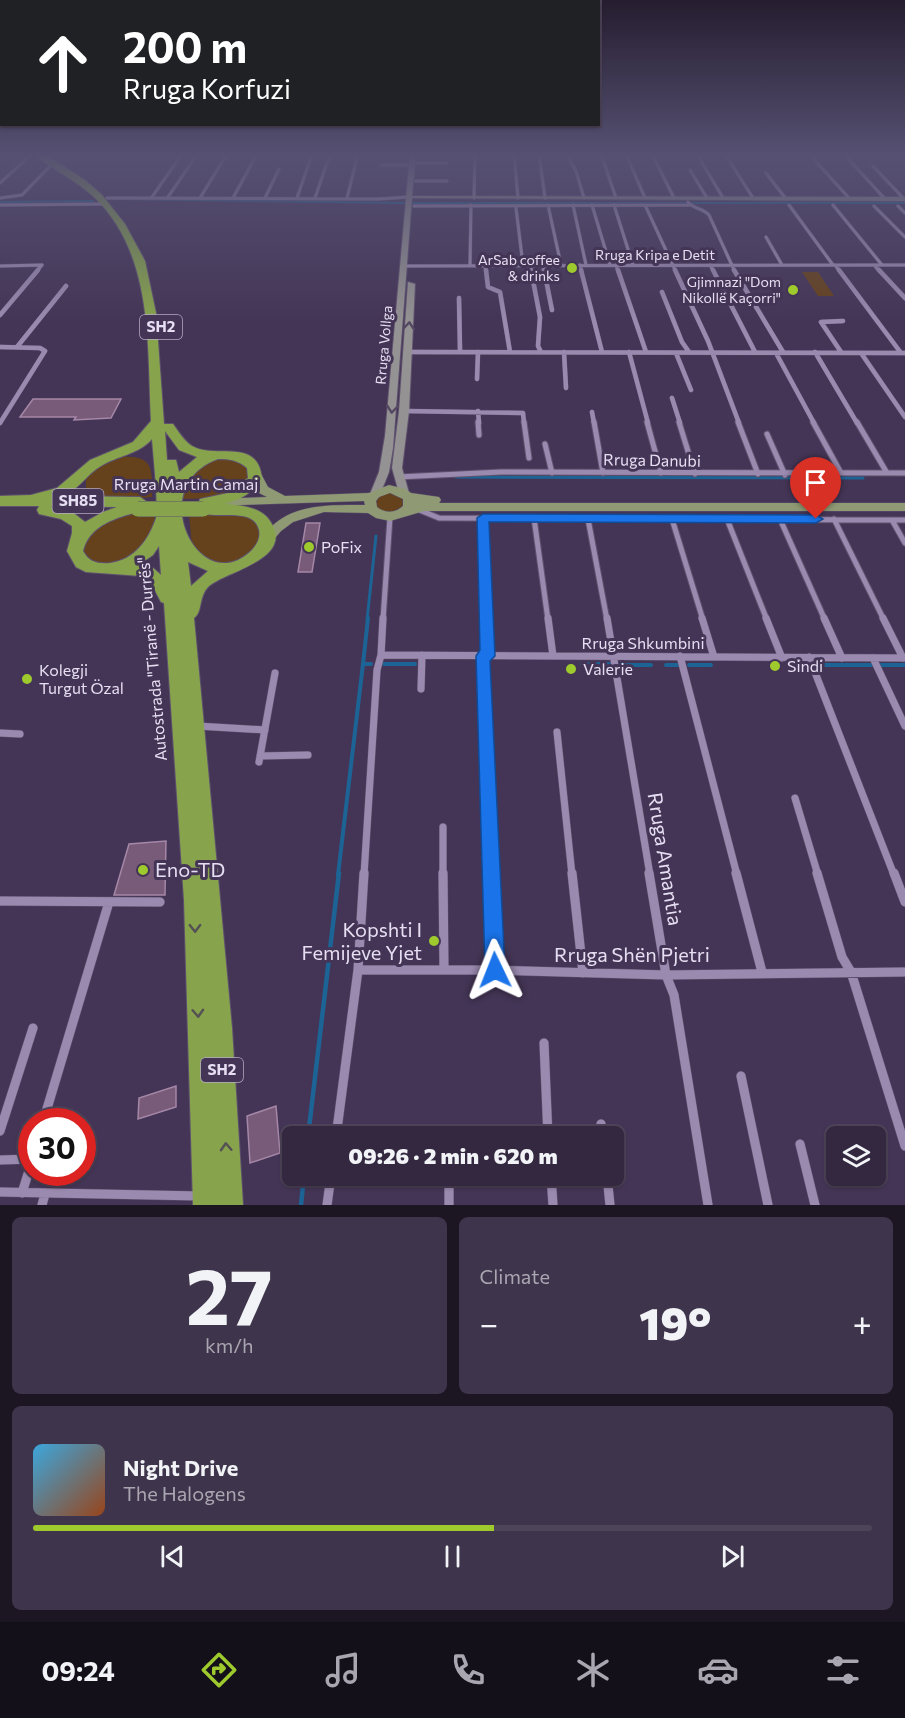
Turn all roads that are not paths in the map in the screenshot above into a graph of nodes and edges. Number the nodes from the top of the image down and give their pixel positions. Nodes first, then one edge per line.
1 (114, 210) edge
2 (411, 210) edge
3 (473, 210) edge
4 (516, 210) edge
5 (549, 210) edge
6 (574, 210) edge
7 (594, 210) edge
8 (618, 210) edge
9 (648, 210) edge
10 (705, 210) edge
11 (793, 210) edge
12 (837, 210) edge
13 (878, 210) edge
14 (766, 237) dead end
15 (905, 237) edge
16 (523, 265) junction
17 (531, 265) junction
18 (543, 265) junction
19 (561, 265) junction
20 (580, 265) junction
21 (586, 265) junction
22 (613, 265) junction
23 (633, 265) junction
24 (671, 265) junction
25 (710, 265) junction
26 (731, 265) junction
27 (782, 265) junction
28 (834, 265) junction
29 (874, 265) junction
30 (882, 265) junction
31 (408, 266) junction
32 (470, 266) junction
33 (486, 266) junction
34 (905, 266) edge
35 (1, 267) edge
36 (66, 286) dead end
37 (662, 292) dead end
38 (459, 298) dead end
39 (905, 298) edge
40 (552, 310) dead end
41 (0, 315) edge
42 (843, 321) dead end
43 (0, 347) edge
44 (17, 347) junction
45 (460, 351) junction
46 (407, 352) junction
47 (478, 352) junction
48 (510, 352) junction
49 (541, 352) junction
50 (564, 352) junction
51 (602, 352) junction
52 (629, 352) junction
53 (646, 352) junction
54 (689, 352) junction
55 (755, 352) junction
56 (783, 352) junction
57 (815, 352) junction
58 (841, 352) junction
59 (676, 353) junction
60 (711, 353) junction
61 (776, 353) junction
62 (861, 353) junction
63 (904, 353) edge
64 (477, 379) dead end
65 (566, 388) dead end
66 (691, 390) dead end
67 (672, 398) dead end
68 (404, 411) junction
69 (478, 411) junction
70 (592, 412) dead end
71 (905, 417) edge
72 (0, 423) edge
73 (163, 423) junction
74 (767, 434) dead end
75 (479, 435) dead end
76 (545, 444) dead end
77 (117, 454) junction
78 (226, 454) junction
79 (528, 458) dead end
80 (552, 473) junction
81 (603, 473) junction
82 (661, 473) junction
83 (841, 473) junction
84 (887, 473) junction
85 (905, 473) edge
86 (695, 474) junction
87 (758, 474) junction
88 (785, 474) junction
89 (81, 475) junction
90 (256, 475) junction
91 (398, 477) junction
92 (161, 478) junction
93 (406, 495) junction
94 (373, 500) junction
95 (905, 500) edge
96 (307, 501) junction
97 (8, 502) edge
98 (132, 505) junction
99 (202, 505) junction
100 (905, 507) edge
101 (169, 508) junction
102 (0, 509) edge
103 (221, 509) junction
104 (319, 509) junction
105 (411, 509) junction
106 (44, 510) junction
107 (390, 517) junction
108 (483, 518) junction
109 (534, 518) junction
110 (588, 519) junction
111 (672, 519) junction
112 (727, 519) junction
113 (780, 519) junction
114 (834, 519) junction
115 (892, 520) junction
116 (905, 520) edge
117 (177, 527) junction
118 (79, 537) junction
119 (266, 541) junction
120 (905, 543) edge
121 (230, 568) junction
122 (103, 569) junction
123 (172, 610) junction
124 (381, 655) junction
125 (422, 655) junction
126 (485, 656) junction
127 (553, 656) junction
128 (680, 656) junction
129 (614, 657) junction
130 (714, 657) junction
131 (809, 657) junction
132 (782, 658) junction
133 (842, 658) junction
134 (873, 658) junction
135 (904, 658) edge
136 (191, 667) junction
137 (275, 673) dead end
138 (421, 689) dead end
139 (197, 726) junction
140 (905, 726) edge
141 (265, 730) junction
142 (557, 732) dead end
143 (0, 733) edge
144 (20, 734) dead end
145 (308, 755) dead end
146 (795, 798) dead end
147 (443, 826) dead end
148 (0, 901) edge
149 (109, 902) junction
150 (160, 902) dead end
151 (905, 902) edge
152 (358, 970) junction
153 (444, 970) junction
154 (495, 970) junction
155 (762, 972) junction
156 (850, 972) junction
157 (905, 972) edge
158 (583, 973) junction
159 (666, 975) junction
160 (33, 1028) dead end
161 (544, 1043) dead end
162 (741, 1076) dead end
163 (47, 1108) edge
164 (337, 1126) edge
165 (548, 1126) edge
166 (0, 1131) edge
167 (800, 1144) dead end
168 (905, 1146) edge
169 (0, 1160) edge
170 (18, 1160) edge
171 (24, 1186) edge
172 (330, 1186) edge
173 (552, 1186) edge
174 (607, 1186) edge
175 (449, 1187) dead end
176 (0, 1192) edge
177 (22, 1193) junction
178 (45, 1194) junction
179 (214, 1202) edge
180 (42, 1205) edge
181 (327, 1205) edge
182 (449, 1205) edge
183 (553, 1205) edge
184 (610, 1205) edge
185 (708, 1205) edge
186 (768, 1205) edge
187 (815, 1205) edge

1 - 73 highway, Autostrada "Tiranë - Durrës" / SH2
2 - 31 main road, Rruga Vollga
3 - 32 street
4 - 16 street
5 - 19 street
6 - 21 street
7 - 22 street
8 - 23 street
9 - 24 street
10 - 26 street
11 - 28 street
12 - 30 street
13 - 15 street
14 - 27 street
16 - 17 street, Rruga Kripa e Detit
16 - 33 street, Rruga Kripa e Detit
17 - 18 street, Rruga Kripa e Detit
17 - 49 street
18 - 19 street, Rruga Kripa e Detit
18 - 40 street
19 - 20 street, Rruga Kripa e Detit
20 - 21 street, Rruga Kripa e Detit
20 - 51 street
21 - 22 street, Rruga Kripa e Detit
22 - 23 street, Rruga Kripa e Detit
22 - 53 street
23 - 24 street, Rruga Kripa e Detit
24 - 25 street, Rruga Kripa e Detit
24 - 60 street
25 - 26 street, Rruga Kripa e Detit
25 - 55 street
26 - 27 street, Rruga Kripa e Detit
26 - 56 street
27 - 28 street, Rruga Kripa e Detit
28 - 29 street, Rruga Kripa e Detit
28 - 63 street
29 - 30 street, Rruga Kripa e Detit
29 - 39 street
30 - 34 street, Rruga Kripa e Detit
31 - 32 street, Rruga Kripa e Detit
46 -> 31 main road, Rruga Vollga
31 -> 94 main road, Rruga Vollga
32 - 33 street, Rruga Kripa e Detit
33 - 48 street
35 - 41 street
36 - 44 street
37 - 54 street
38 - 45 street
42 - 58 street
43 - 44 street
44 - 72 street
45 - 46 street
45 - 47 street
46 - 68 main road, Rruga Vollga
47 - 48 street
47 - 64 street
48 - 49 street
49 - 50 street
50 - 51 street
50 - 65 street
51 - 52 street
52 - 53 street
52 - 82 street
53 - 59 street
54 - 59 street
54 - 60 street
55 - 60 street
55 - 61 street
56 - 57 street
56 - 61 street
57 - 58 street
57 - 84 street
58 - 62 street
59 - 66 street
60 - 87 street
61 - 83 street
62 - 63 street
62 - 71 street
67 - 86 street
68 - 69 street
68 - 91 main road, Rruga Vollga
69 - 75 street
69 - 79 street
70 - 81 street
73 - 77 highway
73 - 78 highway
73 - 92 highway, Autostrada "Tiranë - Durrës" / SH2
73 - 101 highway, Autostrada "Tiranë - Durrës" / SH2
74 - 88 street
76 - 80 street
77 - 89 highway
77 - 92 highway
78 - 90 highway
78 - 101 highway
80 - 81 street, Rruga Danubi
80 - 91 street, Rruga Danubi
81 - 82 street, Rruga Danubi
82 - 86 street, Rruga Danubi
83 - 84 street, Rruga Danubi
83 - 88 street, Rruga Danubi
84 - 85 street, Rruga Danubi
86 - 87 street, Rruga Danubi
87 - 88 street, Rruga Danubi
89 - 97 highway
89 - 98 highway
90 - 96 main road
90 - 99 highway
91 - 93 main road, Rruga Vollga
92 - 101 highway, Autostrada "Tiranë - Durrës" / SH2
93 - 94 main road, SH85
93 - 95 main road
93 - 105 main road
94 - 96 main road, Rruga Martin Camaj / SH85
94 - 104 main road, Rruga Martin Camaj / SH85
94 - 107 main road, SH85
96 - 99 main road, Rruga Martin Camaj / SH85
97 - 98 highway, Rruga Martin Camaj / SH85
98 - 99 highway, Rruga Martin Camaj / SH85, bridge
98 - 106 highway, Rruga Martin Camaj / SH85
98 - 118 highway
99 - 103 highway, Rruga Martin Camaj / SH85
100 - 105 main road
101 - 117 highway, Autostrada "Tiranë - Durrës" / SH2
101 - 122 highway
101 - 123 highway, Autostrada "Tiranë - Durrës" / SH2
102 - 106 highway, Rruga Martin Camaj / SH85
103 - 104 main road, Rruga Martin Camaj / SH85
103 - 119 highway
104 - 119 main road
105 - 107 main road
105 - 108 street
106 - 118 highway
107 - 124 street
108 - 109 street
108 - 126 street
109 - 110 street
109 - 127 street
110 - 111 street
110 - 129 street, Rruga Amantia
111 - 112 street
111 - 130 street
112 - 113 street
112 - 132 street
113 - 114 street
113 - 133 street
114 - 115 street
114 - 135 street
115 - 116 street
115 - 120 street
117 - 121 highway
117 - 136 highway, Autostrada "Tiranë - Durrës" / SH2
118 - 122 highway
119 - 121 highway
121 - 136 highway
122 - 123 highway
123 -> 179 highway, Autostrada "Tiranë - Durrës" / SH2
124 - 125 street, Rruga Shkumbini
124 - 152 street
125 - 126 street, Rruga Shkumbini
125 - 138 street
126 - 127 street, Rruga Shkumbini
126 - 154 street
127 - 129 street, Rruga Shkumbini
128 - 129 street, Rruga Shkumbini
128 - 130 street, Rruga Shkumbini
128 - 155 street
129 - 159 street, Rruga Amantia
130 - 132 street, Rruga Shkumbini
131 - 132 street, Rruga Shkumbini
131 - 133 street, Rruga Shkumbini
131 - 151 street
133 - 134 street, Rruga Shkumbini
134 - 135 street, Rruga Shkumbini
134 - 140 street
136 - 139 highway, Autostrada "Tiranë - Durrës" / SH2
137 - 141 street
139 - 141 street
179 -> 139 highway, Autostrada "Tiranë - Durrës" / SH2
141 - 145 street
142 - 158 street
143 - 144 street
146 - 156 street
147 - 153 street
148 - 149 street
149 - 150 street
149 - 163 street
152 - 153 street, Rruga Shën Pjetri
152 - 164 street
153 - 154 street, Rruga Shën Pjetri
154 - 158 street, Rruga Shën Pjetri
155 - 156 street, Rruga Shën Pjetri
155 - 159 street, Rruga Shën Pjetri
156 - 157 street, Rruga Shën Pjetri
156 - 168 street
158 - 159 street, Rruga Shën Pjetri
159 - 185 street, Rruga Amantia
160 - 166 street
161 - 165 street
162 - 186 street
167 - 187 street
169 - 170 street
171 - 177 street
172 - 181 street
173 - 183 street
174 - 184 street
175 - 182 street
176 - 177 street
177 - 178 street
178 - 179 street
178 - 180 street

